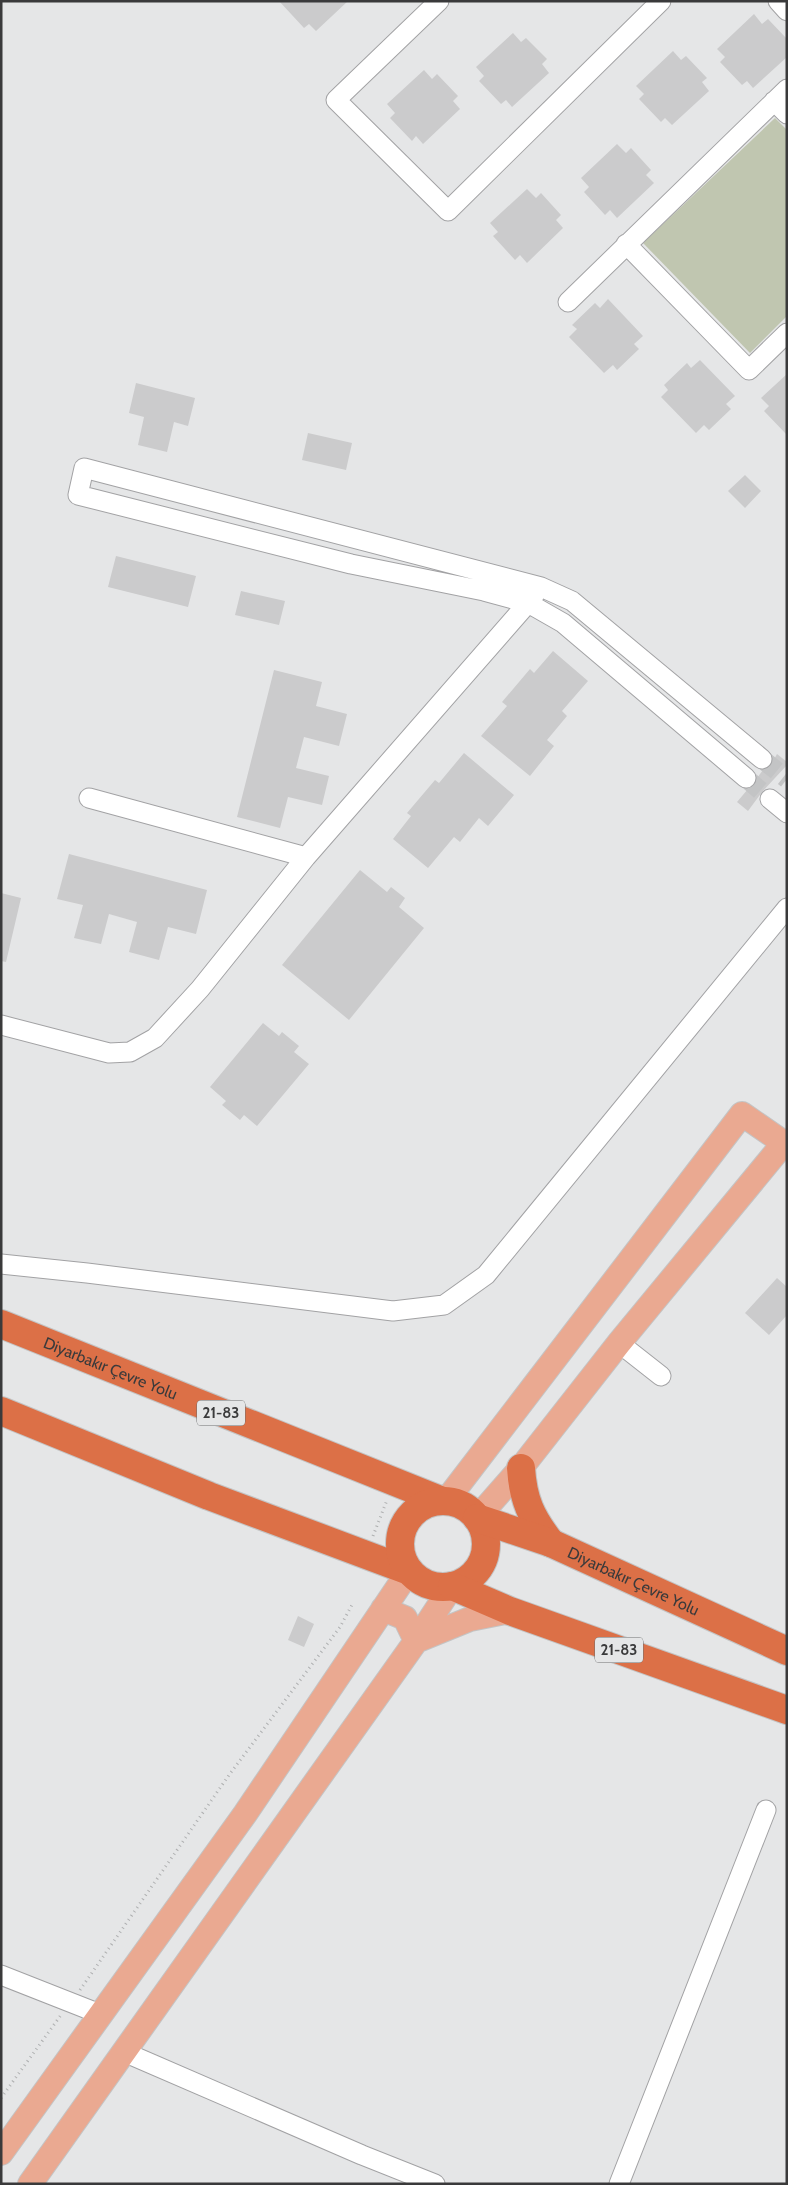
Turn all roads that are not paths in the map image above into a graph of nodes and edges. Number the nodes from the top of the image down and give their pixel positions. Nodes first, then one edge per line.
1 (439, 1) edge
2 (661, 1) edge
3 (778, 1) edge
4 (787, 10) edge
5 (782, 101) edge
6 (626, 244) junction
7 (568, 302) dead end
8 (787, 333) edge
9 (541, 587) junction
10 (528, 603) junction
11 (762, 759) tunnel mouth
12 (746, 778) tunnel mouth
13 (89, 798) dead end
14 (770, 799) tunnel mouth
15 (787, 813) edge
16 (306, 857) junction
17 (787, 908) edge
18 (1, 1025) edge
19 (786, 1141) edge
20 (1, 1264) edge
21 (1, 1324) edge
22 (619, 1343) junction
23 (661, 1376) dead end
24 (1, 1410) edge
25 (521, 1468) junction
26 (443, 1500) junction
27 (478, 1518) junction
28 (551, 1543) junction
29 (409, 1570) junction
30 (452, 1586) junction
31 (383, 1609) junction
32 (510, 1611) junction
33 (416, 1640) junction
34 (787, 1651) edge
35 (787, 1710) edge
36 (766, 1810) dead end
37 (1, 1975) edge
38 (100, 2014) junction
39 (124, 2052) junction
40 (1, 2153) edge
41 (30, 2184) edge
42 (435, 2184) edge
43 (619, 2184) edge

1 - 2 street
3 - 4 street
5 - 6 street
6 - 7 street
6 - 8 street
9 - 10 street
9 - 10 street
9 - 11 street
10 - 12 street
10 - 16 street
13 - 16 street
14 - 15 street
16 - 18 street
17 - 20 street
19 - 22 main road
19 - 26 main road
21 - 26 highway, Diyarbakır Çevre Yolu / 21-83
22 - 23 street
22 - 25 main road
24 - 29 highway
25 - 27 main road
25 - 28 highway
26 - 27 highway
26 - 29 highway
27 - 28 highway, Diyarbakır Çevre Yolu
27 - 30 highway
28 - 34 highway, Diyarbakır Çevre Yolu
29 - 30 highway
29 - 31 main road
30 - 32 highway, 21-83
30 - 33 main road
31 - 33 main road
31 - 38 main road
32 - 33 main road
32 - 35 highway, 21-83
33 - 39 main road
36 - 43 street
37 - 38 street
38 - 40 main road
39 - 41 main road
39 - 42 street

